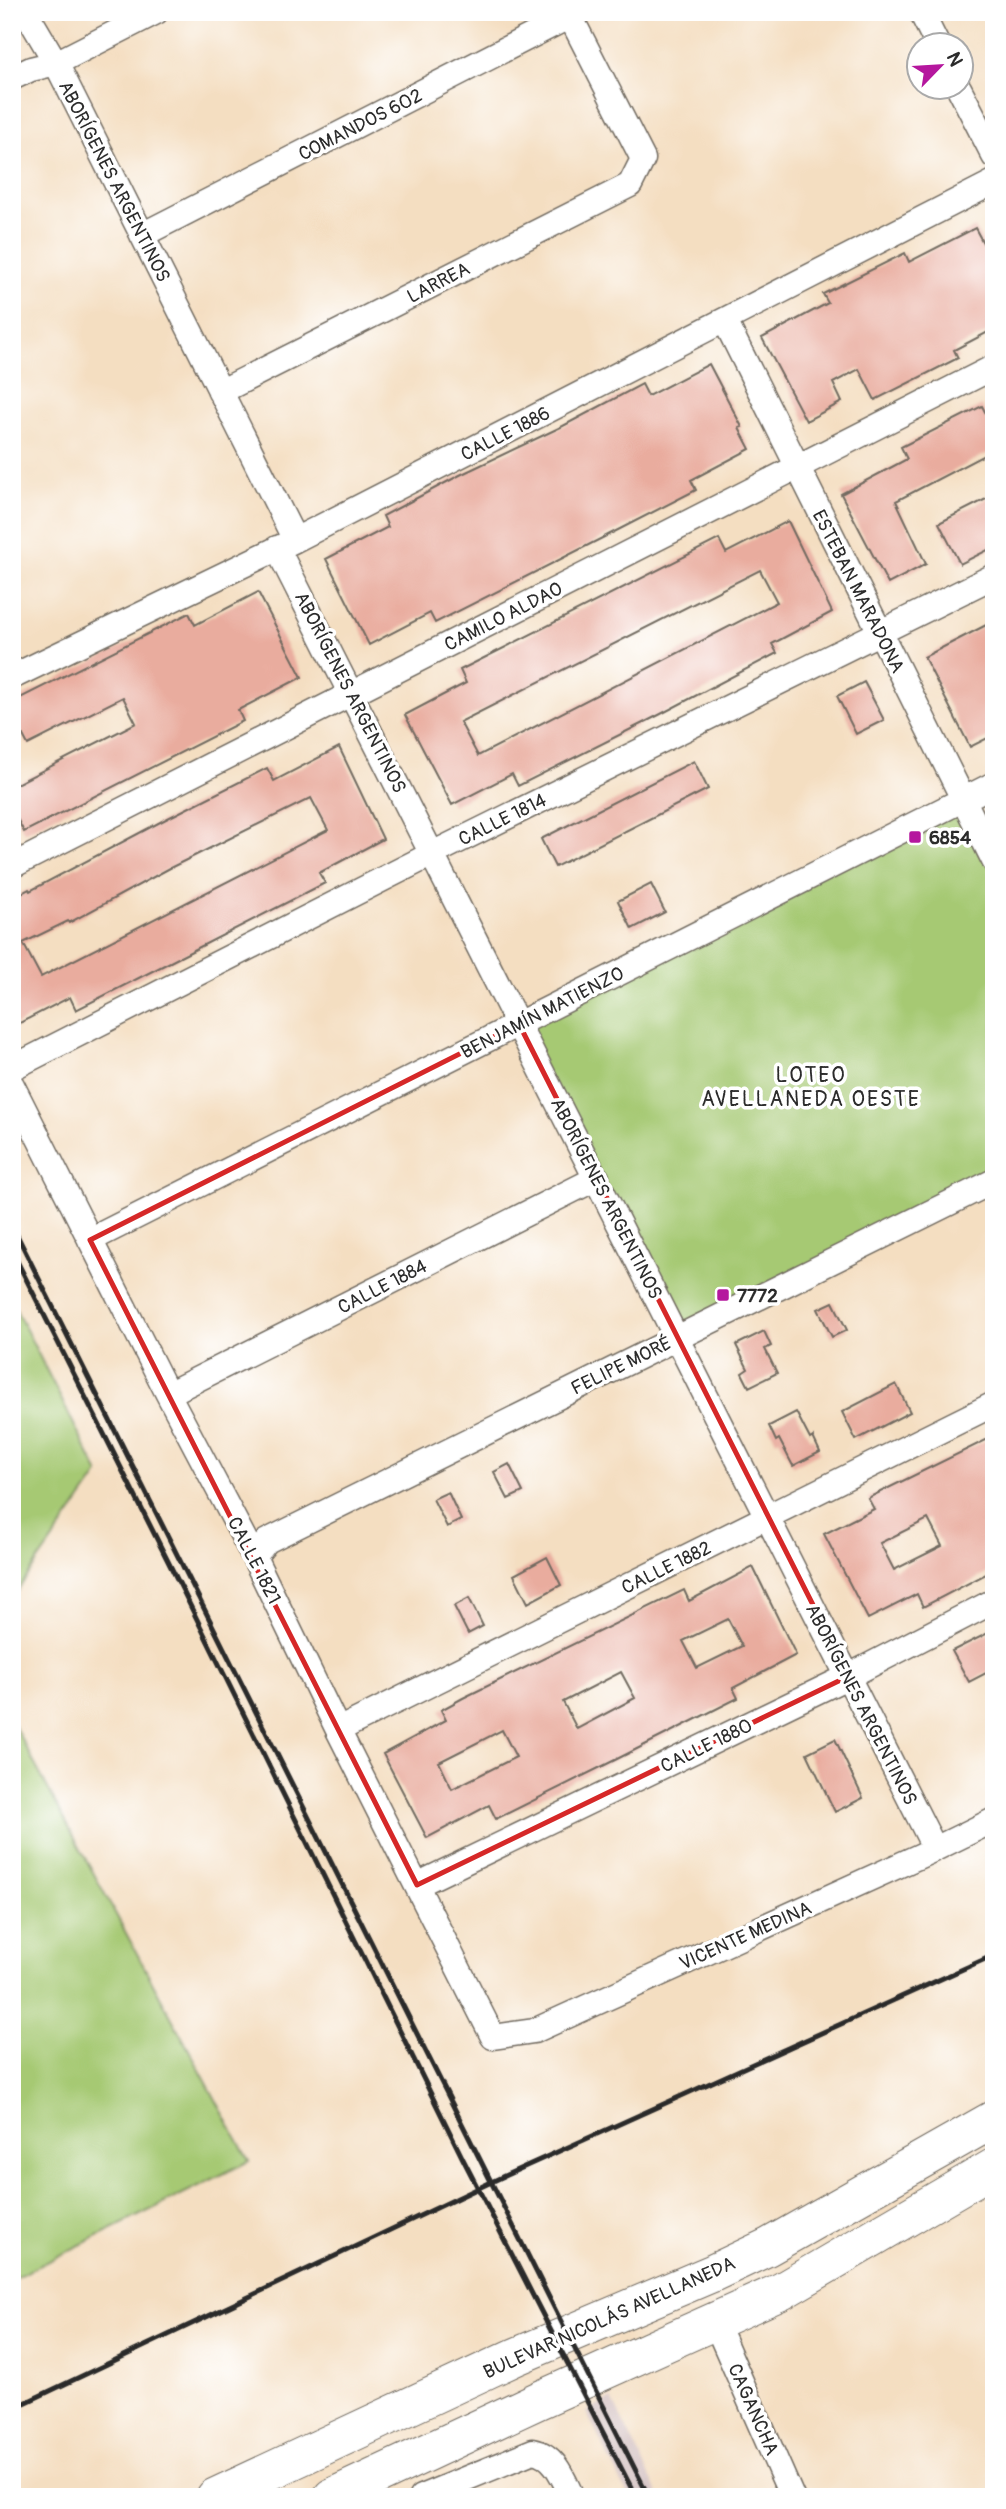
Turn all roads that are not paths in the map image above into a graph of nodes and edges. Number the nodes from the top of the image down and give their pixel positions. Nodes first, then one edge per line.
1 (26, 12) edge
2 (156, 12) edge
3 (921, 12) edge
4 (572, 14) edge
5 (931, 32) edge
6 (56, 63) junction
7 (12, 78) edge
8 (966, 102) edge
9 (994, 156) edge
10 (994, 182) edge
11 (142, 235) junction
12 (725, 321) junction
13 (994, 367) edge
14 (220, 392) junction
15 (797, 467) junction
16 (286, 544) junction
17 (994, 576) edge
18 (880, 632) junction
19 (12, 677) edge
20 (351, 694) junction
21 (994, 784) edge
22 (963, 799) junction
23 (432, 854) junction
24 (994, 860) edge
25 (12, 866) edge
26 (519, 1024) junction
27 (12, 1068) edge
28 (12, 1085) edge
29 (597, 1178) junction
30 (994, 1181) edge
31 (90, 1240) junction
32 (677, 1338) junction
33 (168, 1394) junction
34 (994, 1404) edge
35 (768, 1516) junction
36 (254, 1557) junction
37 (994, 1601) edge
38 (849, 1676) junction
39 (338, 1730) junction
40 (994, 1820) edge
41 (935, 1849) junction
42 (417, 1885) junction
43 (493, 2037) joint
44 (994, 2119) edge
45 (994, 2167) edge
46 (715, 2322) junction
47 (229, 2494) edge
48 (332, 2497) edge
49 (421, 2497) edge
50 (572, 2497) edge
51 (792, 2497) edge

1 - 6 street, ABORÍGENES ARGENTINOS
2 - 6 street
3 - 5 street
4 - 11 street, COMANDOS 602
4 - 14 street, LARREA
6 - 7 street
6 - 11 street, ABORÍGENES ARGENTINOS
8 - 9 street
10 - 12 street, CALLE 1886
11 - 14 street, ABORÍGENES ARGENTINOS
12 - 15 street, ESTEBAN MARADONA
12 - 16 street, CALLE 1886
13 - 15 street, CAMILO ALDAO
14 - 16 street, ABORÍGENES ARGENTINOS
15 - 18 street, ESTEBAN MARADONA
15 - 20 street, CAMILO ALDAO
16 - 19 street, CALLE 1886
16 - 20 street, ABORÍGENES ARGENTINOS
17 - 18 street, CALLE 1814
18 - 22 street, ESTEBAN MARADONA
18 - 23 street, CALLE 1814
20 - 23 street, ABORÍGENES ARGENTINOS
20 - 25 street, CAMILO ALDAO
21 - 22 street, BENJAMÍN MATIENZO
22 - 24 street, ESTEBAN MARADONA
22 - 26 street, BENJAMÍN MATIENZO
23 - 26 street, ABORÍGENES ARGENTINOS
23 - 27 street, CALLE 1814
26 - 29 street, ABORÍGENES ARGENTINOS
26 - 31 street, BENJAMÍN MATIENZO
28 - 31 street, CALLE 1821
29 - 32 street, ABORÍGENES ARGENTINOS
29 - 33 street, CALLE 1884
30 - 32 street, FELIPE MORÉ
31 - 33 street, CALLE 1821
32 - 35 street, ABORÍGENES ARGENTINOS
32 - 36 street, FELIPE MORÉ
33 - 36 street, CALLE 1821
34 - 35 street, CALLE 1882
35 - 38 street, ABORÍGENES ARGENTINOS
35 - 39 street, CALLE 1882
36 - 39 street, CALLE 1821
37 - 38 street, CALLE 1880
38 - 41 street, ABORÍGENES ARGENTINOS
38 - 42 street, CALLE 1880
39 - 42 street, CALLE 1821
40 - 41 street, VICENTE MEDINA
41 - 43 street, VICENTE MEDINA
42 - 43 street, CALLE 1821
44 - 47 main road, BULEVAR NICOLÁS AVELLANEDA
45 - 46 main road
46 - 48 main road
46 - 51 street, CAGANCHA
49 - 50 street

